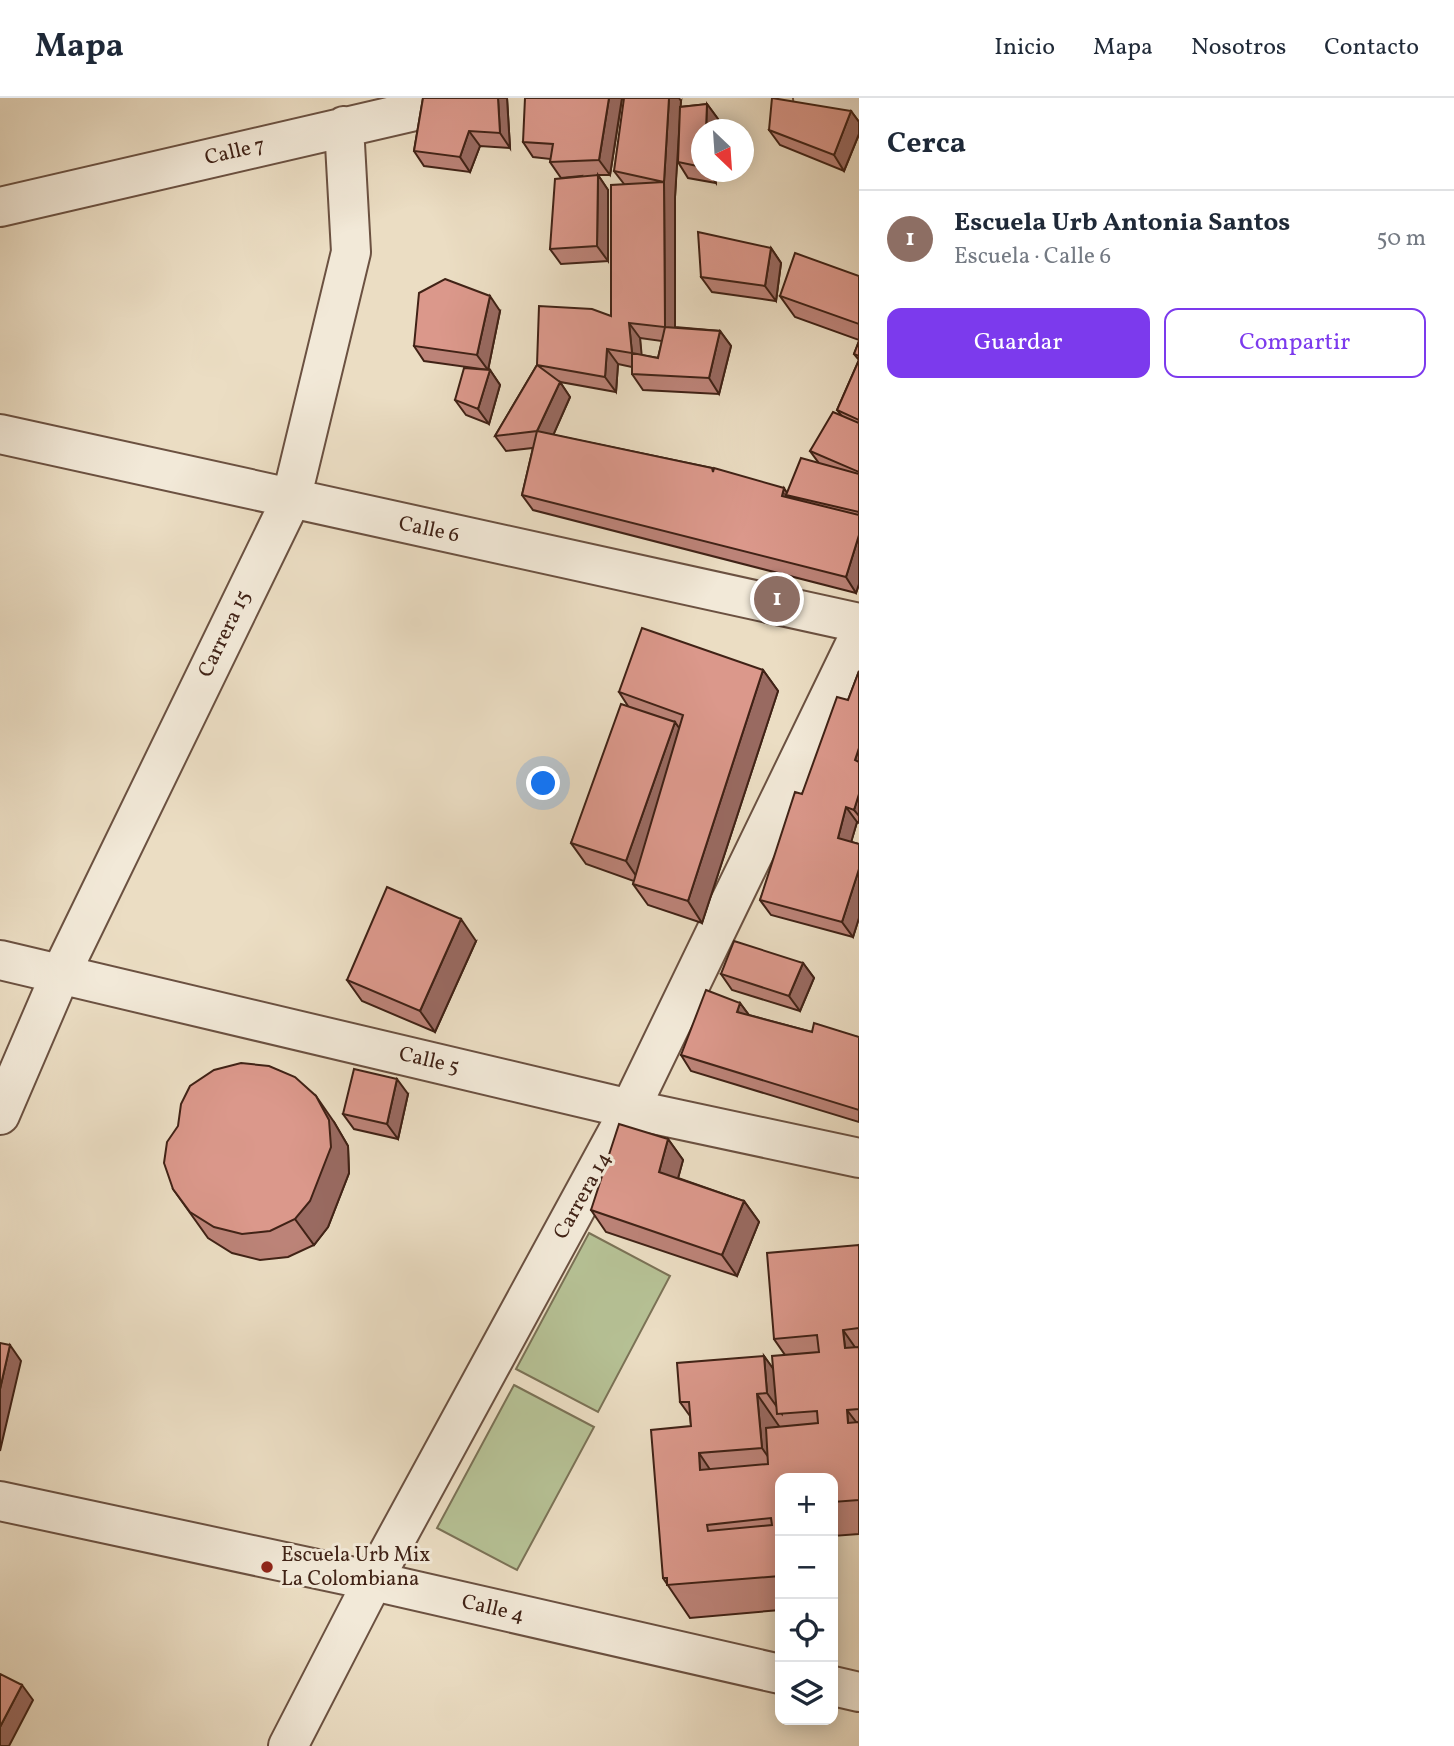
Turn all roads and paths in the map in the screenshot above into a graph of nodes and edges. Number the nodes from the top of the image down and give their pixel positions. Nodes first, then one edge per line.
1 (471, 98) edge
2 (813, 98) edge
3 (859, 106) edge
4 (344, 126) junction
5 (0, 207) edge
6 (0, 434) edge
7 (291, 499) junction
8 (859, 623) edge
9 (859, 636) edge
10 (0, 960) edge
11 (61, 974) junction
12 (630, 1109) junction
13 (0, 1115) edge
14 (859, 1158) edge
15 (0, 1501) edge
16 (373, 1581) junction
17 (775, 1673) edge
18 (838, 1687) edge
19 (859, 1692) edge
20 (288, 1746) edge

1 - 4 street, Calle 7
2 - 3 street
4 - 5 street, Calle 7
4 - 7 street, Carrera 15
6 - 7 street, Calle 6
7 - 8 street, Calle 6
7 - 11 street, Carrera 15
9 - 12 street, Carrera 14
10 - 11 street, Calle 5
11 - 12 street, Calle 5
11 - 13 street, Carrera 15
12 - 14 street, Calle 5
12 - 16 street, Carrera 14
15 - 16 street, Calle 4
16 - 17 street, Calle 4
16 - 20 street, Carrera 14
18 - 19 street

